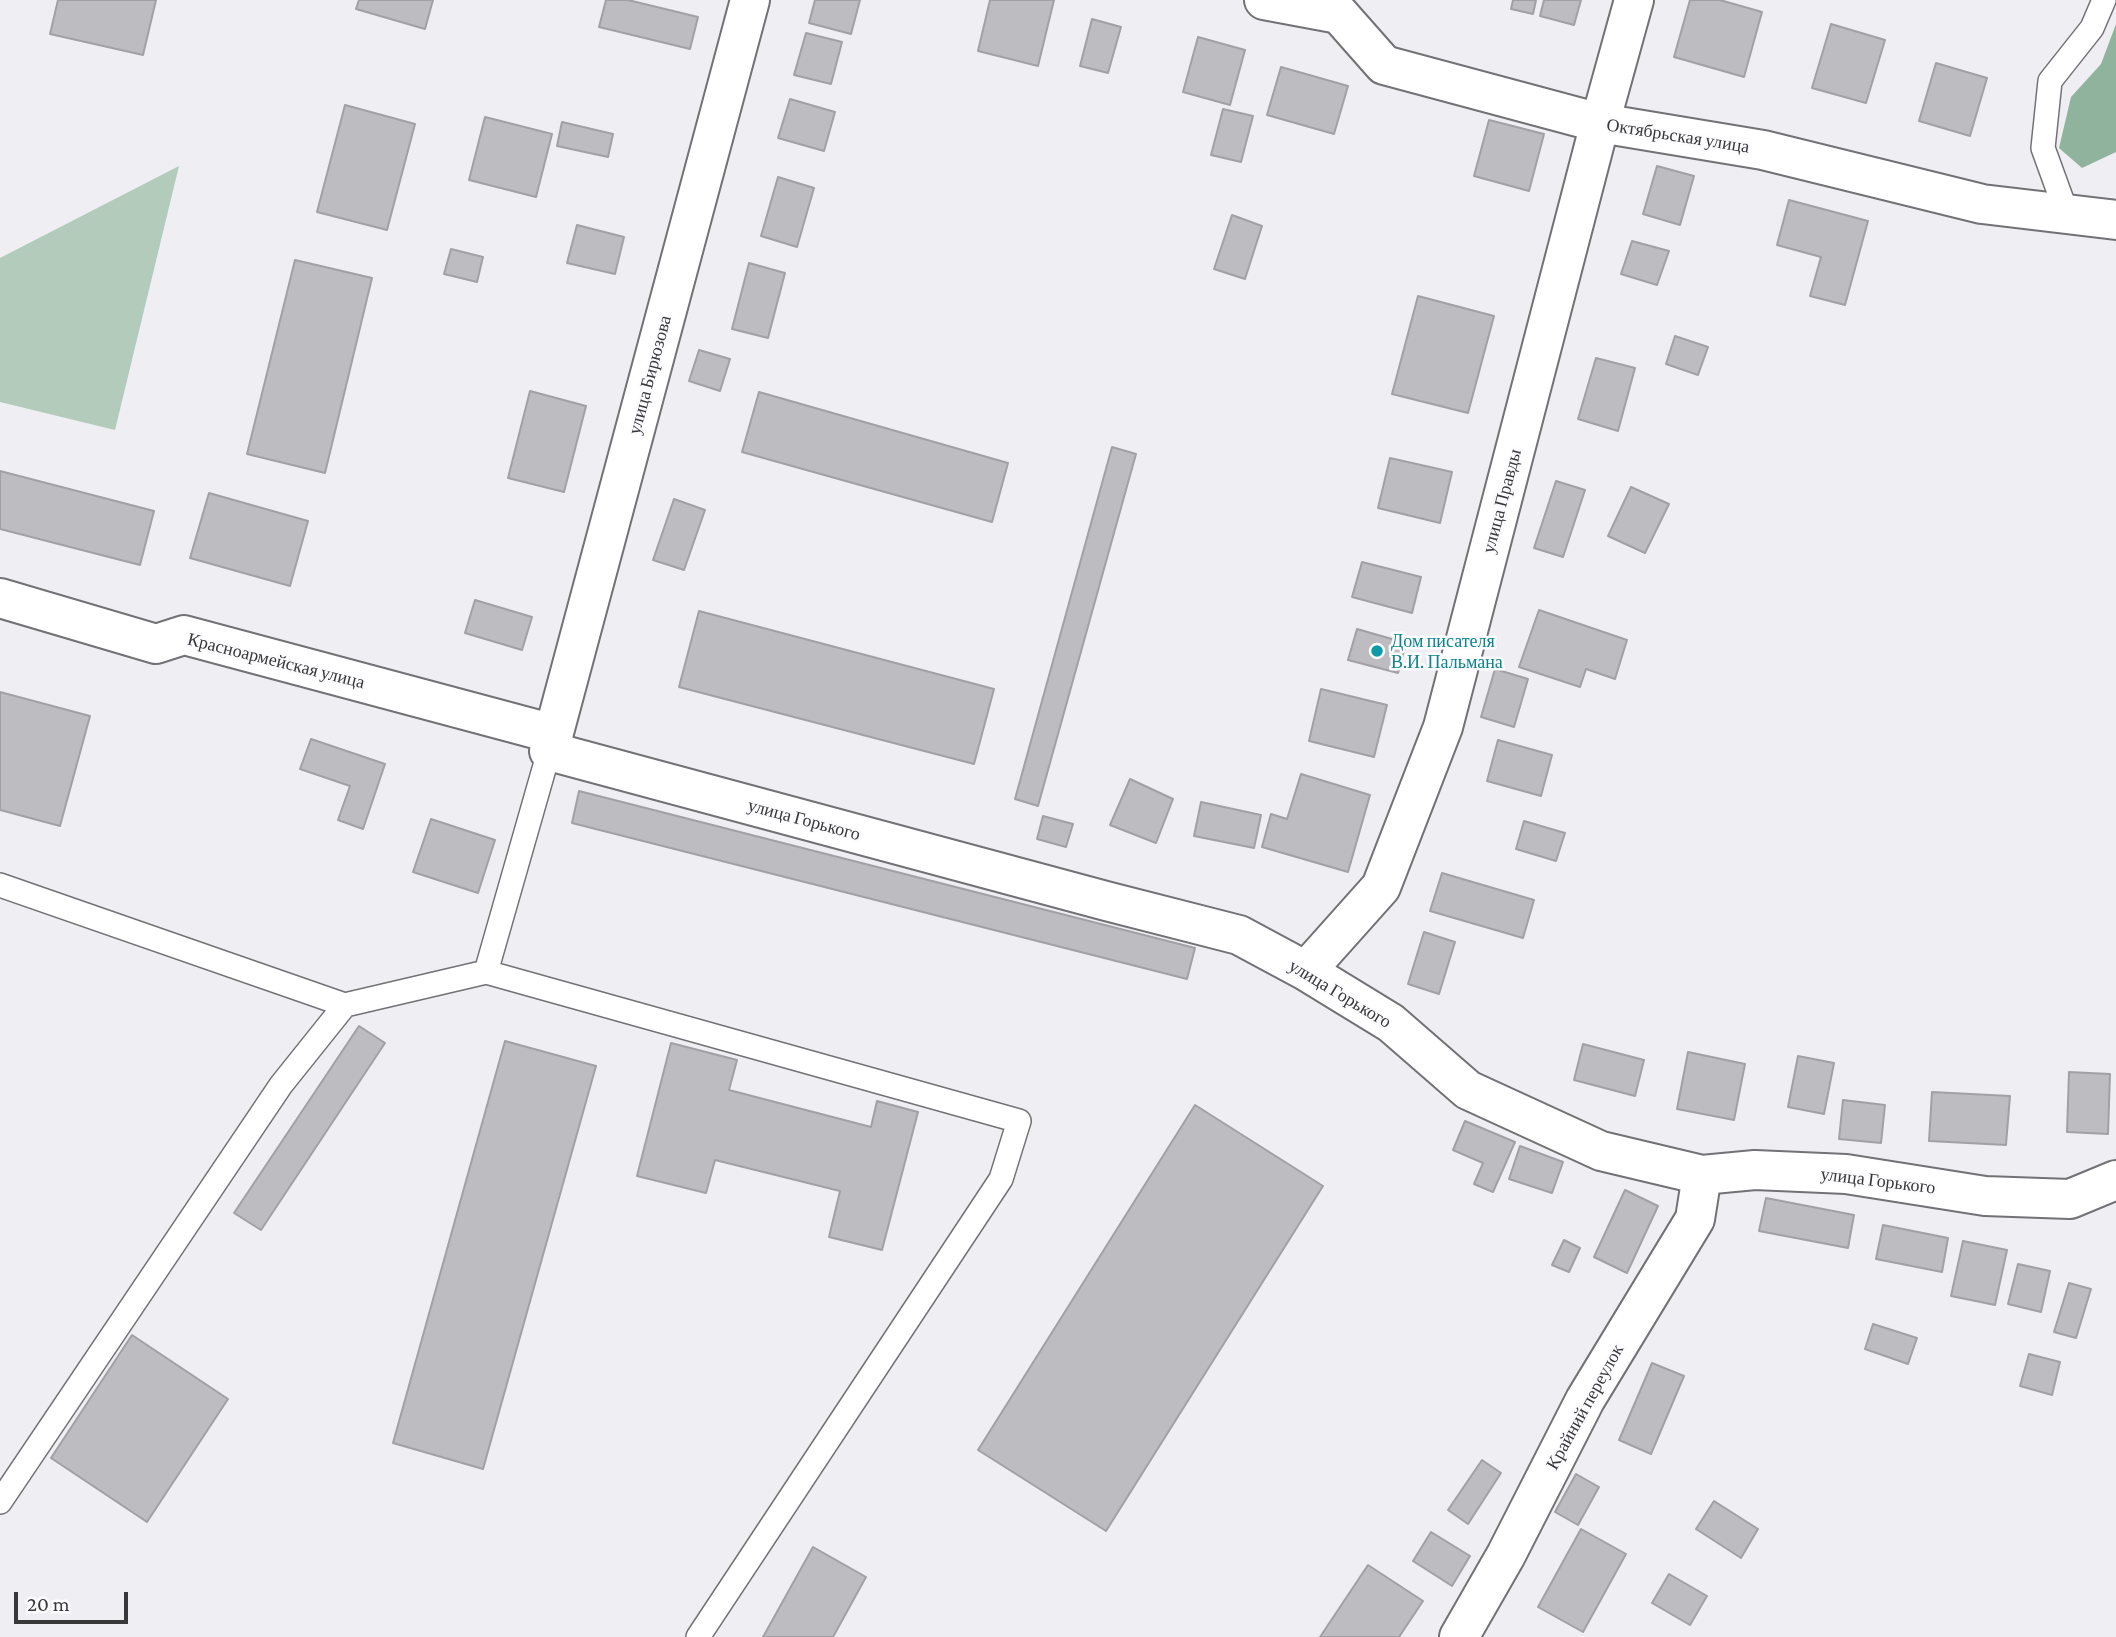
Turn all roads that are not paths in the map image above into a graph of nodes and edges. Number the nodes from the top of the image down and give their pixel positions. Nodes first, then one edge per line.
1 (750, 0) edge
2 (1264, 0) edge
3 (1634, 0) edge
4 (2104, 0) edge
5 (1600, 123) junction
6 (2067, 214) junction
7 (2116, 220) edge
8 (0, 598) edge
9 (551, 742) junction
10 (0, 885) edge
11 (1306, 971) junction
12 (486, 972) junction
13 (345, 1005) junction
14 (1702, 1175) junction
15 (2116, 1180) edge
16 (0, 1502) edge
17 (698, 1637) edge
18 (1459, 1637) edge

1 - 9 street, улица Бирюзова
2 - 5 street, Октябрьская улица
3 - 5 street, улица Правды
4 - 6 lane
5 - 6 street, Октябрьская улица
5 - 11 street, улица Правды
6 - 7 street, Октябрьская улица
8 - 9 street, Красноармейская улица
9 - 11 street, улица Горького
9 - 12 lane
10 - 13 lane
11 - 14 street, улица Горького
12 - 13 lane
12 - 17 lane
13 - 16 lane
14 - 15 street, улица Горького
14 - 18 street, Крайний переулок

